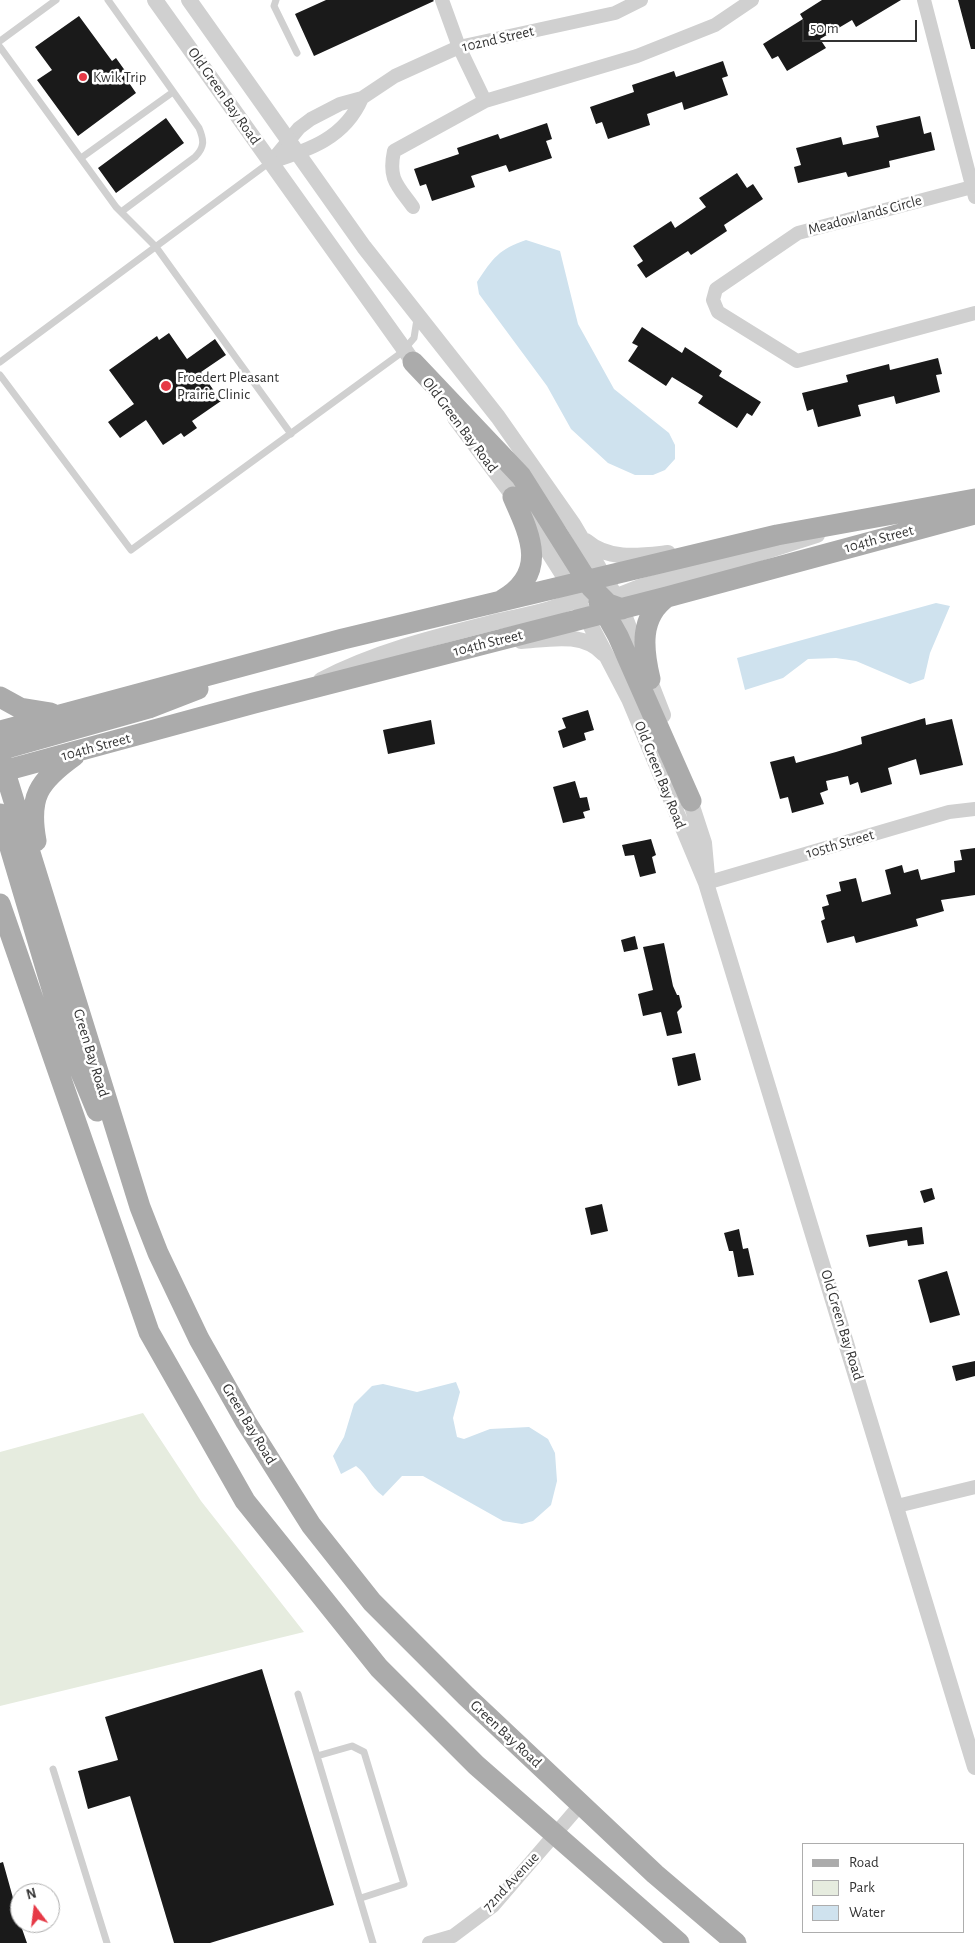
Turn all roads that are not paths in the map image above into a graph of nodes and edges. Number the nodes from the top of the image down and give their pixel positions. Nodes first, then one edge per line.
1 (56, 0) edge
2 (108, 0) edge
3 (155, 0) edge
4 (189, 0) edge
5 (276, 0) edge
6 (442, 0) edge
7 (641, 0) edge
8 (752, 0) edge
9 (924, 0) edge
10 (0, 42) edge
11 (0, 47) edge
12 (459, 48) junction
13 (297, 54) dead end
14 (173, 92) junction
15 (362, 98) junction
16 (485, 101) junction
17 (289, 139) junction
18 (298, 153) junction
19 (81, 158) junction
20 (271, 162) junction
21 (974, 192) edge
22 (413, 207) dead end
23 (120, 212) junction
24 (156, 246) junction
25 (975, 313) edge
26 (417, 314) junction
27 (409, 356) junction
28 (0, 362) edge
29 (0, 375) edge
30 (291, 434) junction
31 (513, 497) junction
32 (975, 499) edge
33 (975, 514) edge
34 (856, 521) junction
35 (580, 536) junction
36 (737, 545) junction
37 (597, 598) junction
38 (667, 598) junction
39 (496, 603) junction
40 (496, 641) junction
41 (609, 658) junction
42 (262, 661) junction
43 (650, 679) junction
44 (299, 692) junction
45 (0, 697) edge
46 (64, 713) junction
47 (0, 731) edge
48 (0, 750) edge
49 (82, 751) junction
50 (1, 768) edge
51 (691, 801) junction
52 (975, 809) edge
53 (0, 814) edge
54 (706, 884) junction
55 (41, 893) junction
56 (0, 904) edge
57 (128, 1171) junction
58 (975, 1486) edge
59 (898, 1506) junction
60 (298, 1694) dead end
61 (317, 1756) junction
62 (975, 1767) edge
63 (52, 1769) dead end
64 (581, 1804) junction
65 (555, 1835) junction
66 (360, 1898) junction
67 (106, 1943) edge
68 (373, 1943) edge
69 (429, 1943) edge
70 (679, 1943) edge
71 (736, 1943) edge

1 - 10 lane
2 - 14 lane
3 - 20 street, Old Green Bay Road
4 - 17 street, Old Green Bay Road
5 - 13 lane
6 - 12 street
7 - 12 street, 102nd Street
8 - 16 street
9 - 21 street
11 - 19 lane
12 - 15 street, 102nd Street
12 - 16 street
14 - 19 lane
14 - 23 lane
15 - 17 street, 102nd Street
15 - 18 street, 102nd Street
16 - 22 street
17 - 18 street, Old Green Bay Road
17 - 20 street, 102nd Street
18 - 20 street, 102nd Street
18 - 26 street, Old Green Bay Road
19 - 23 lane
20 - 24 lane
20 - 27 street, Old Green Bay Road
21 - 25 street, Meadowlands Circle
23 - 24 lane
24 - 28 lane
24 - 30 lane
26 - 27 lane
26 - 35 street, Old Green Bay Road
27 - 30 lane
27 - 31 street, Old Green Bay Road
27 - 37 main road
29 - 30 lane
31 - 37 street, Old Green Bay Road
31 - 39 main road
32 - 34 main road, 104th Street
33 - 38 main road, 104th Street
34 - 36 main road, 104th Street
34 - 37 street
35 - 36 street
35 - 37 street, Old Green Bay Road
36 - 37 main road, 104th Street
37 - 38 main road, 104th Street
37 - 39 main road, 104th Street
37 - 40 main road, 104th Street
37 - 41 street, Old Green Bay Road
37 - 43 street, Old Green Bay Road
37 - 44 street
37 - 51 main road
38 - 43 main road
39 - 42 main road, 104th Street
40 - 41 street
40 - 44 main road, 104th Street
41 - 54 street, Old Green Bay Road
42 - 46 main road, 104th Street
42 - 48 main road
43 - 51 street, Old Green Bay Road
44 - 49 main road, 104th Street
45 - 46 main road
46 - 47 main road, 104th Street
49 - 50 main road, 104th Street
49 - 55 main road
50 - 55 main road, Green Bay Road
51 - 54 street, Old Green Bay Road
52 - 54 street, 105th Street
53 - 57 main road
54 - 59 street, Old Green Bay Road
55 - 57 main road, Green Bay Road
56 - 65 main road
57 - 64 main road, Green Bay Road
58 - 59 street
59 - 62 street, Old Green Bay Road
60 - 61 lane
61 - 66 lane
61 - 66 lane
63 - 67 lane
64 - 65 street, 72nd Avenue
64 - 71 main road, Green Bay Road
65 - 69 street, 72nd Avenue
65 - 70 main road
66 - 68 lane

